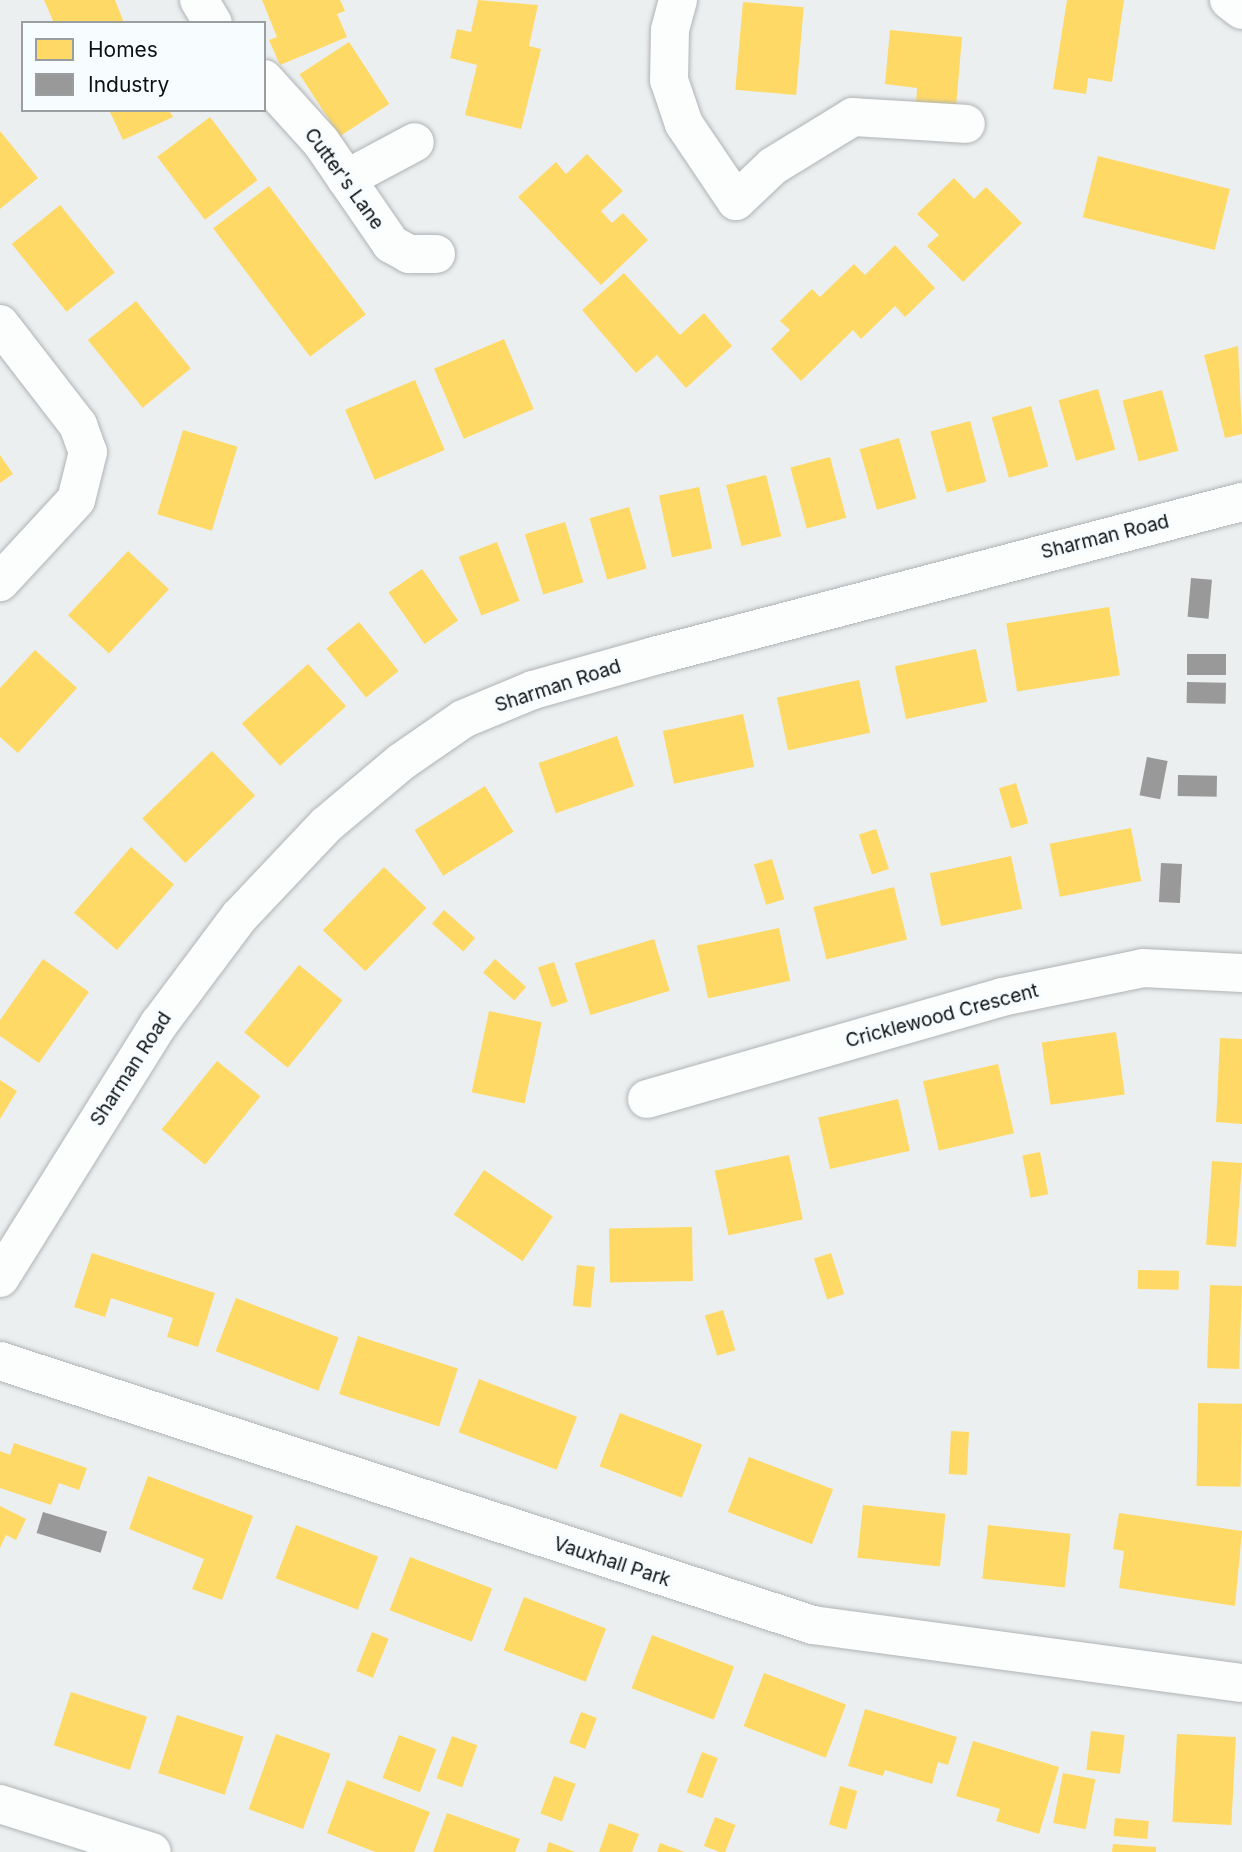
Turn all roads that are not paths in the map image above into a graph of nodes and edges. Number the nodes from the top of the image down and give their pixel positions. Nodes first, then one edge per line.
1 (199, 0) edge
2 (678, 0) edge
3 (1229, 0) edge
4 (1242, 10) edge
5 (212, 21) edge
6 (266, 81) edge
7 (966, 124) dead end
8 (415, 142) dead end
9 (346, 179) junction
10 (436, 254) dead end
11 (0, 324) edge
12 (1242, 502) edge
13 (0, 582) edge
14 (1242, 973) edge
15 (647, 1099) dead end
16 (0, 1278) edge
17 (0, 1361) edge
18 (1242, 1683) edge
19 (0, 1804) edge
20 (152, 1852) edge

1 - 5 street
2 - 7 street
3 - 4 street
6 - 9 street, Cutter's Lane
8 - 9 street
9 - 10 street, Cutter's Lane
11 - 13 street
12 - 16 street, Sharman Road
14 - 15 street, Cricklewood Crescent
17 - 18 street, Vauxhall Park
19 - 20 street

